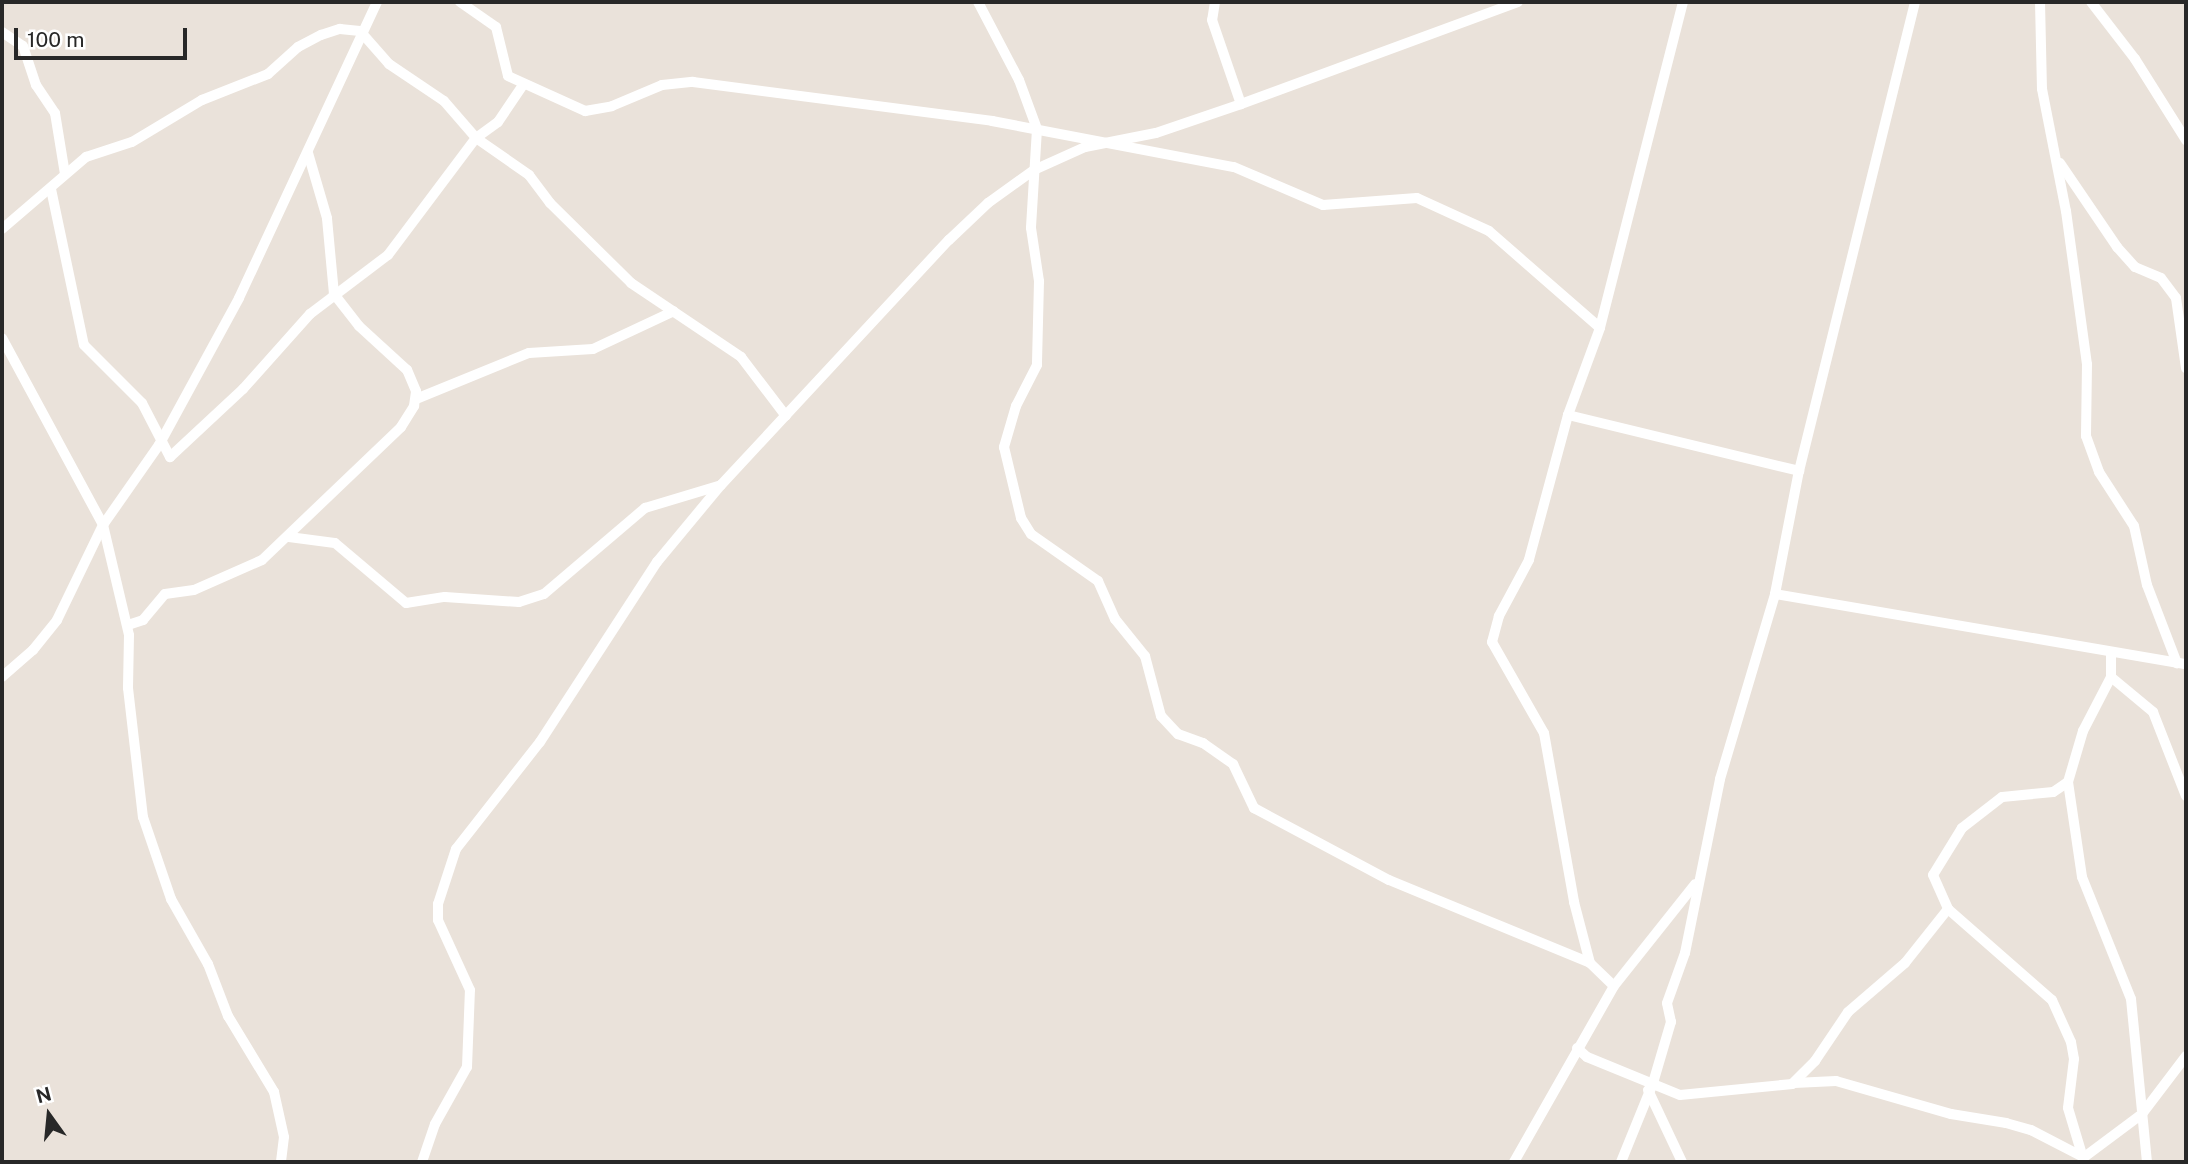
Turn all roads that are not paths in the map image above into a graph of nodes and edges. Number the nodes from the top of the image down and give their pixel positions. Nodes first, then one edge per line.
1 (377, 2) edge
2 (460, 2) edge
3 (978, 2) edge
4 (1215, 2) edge
5 (1518, 2) edge
6 (1683, 2) edge
7 (1915, 2) edge
8 (2040, 2) edge
9 (2091, 2) edge
10 (360, 31) junction
11 (2, 32) edge
12 (523, 85) junction
13 (1241, 104) junction
14 (2182, 124) edge
15 (1037, 128) junction
16 (475, 138) junction
17 (2186, 140) edge
18 (1107, 143) junction
19 (307, 153) junction
20 (2057, 158) junction
21 (1034, 170) junction
22 (65, 174) junction
23 (51, 189) junction
24 (2, 229) edge
25 (334, 294) junction
26 (674, 311) junction
27 (1600, 328) junction
28 (2, 338) edge
29 (2186, 369) edge
30 (416, 400) junction
31 (1569, 415) junction
32 (786, 416) junction
33 (159, 445) junction
34 (1799, 471) junction
35 (721, 485) junction
36 (103, 525) junction
37 (289, 537) junction
38 (1775, 594) junction
39 (128, 625) junction
40 (2111, 652) junction
41 (2182, 663) edge
42 (2, 677) edge
43 (2111, 677) junction
44 (2068, 782) junction
45 (2186, 796) edge
46 (1696, 882) junction
47 (1948, 909) junction
48 (1590, 963) junction
49 (1614, 986) junction
50 (1577, 1048) junction
51 (2186, 1056) edge
52 (1792, 1084) junction
53 (1650, 1087) junction
54 (2142, 1114) junction
55 (2085, 1160) edge
56 (281, 1162) edge
57 (422, 1162) edge
58 (1514, 1162) edge
59 (1621, 1162) edge
60 (1682, 1162) edge
61 (2147, 1162) edge

1 - 10 street
2 - 12 street
3 - 15 street
4 - 13 street
5 - 13 street
6 - 27 street
7 - 34 street
8 - 20 street
9 - 14 street
10 - 16 street
10 - 19 street
10 - 22 street
11 - 22 street
12 - 15 street
12 - 16 street
13 - 18 street
14 - 17 street
15 - 18 street
15 - 21 street
16 - 25 street
16 - 26 street
18 - 21 street
18 - 27 street
19 - 25 street
19 - 33 street
20 - 29 street
20 - 41 street
21 - 32 street
21 - 48 street
22 - 23 street
23 - 24 street
23 - 33 street
25 - 30 street
25 - 33 street
26 - 30 street
26 - 32 street
27 - 31 street
28 - 36 street
30 - 37 street
31 - 34 street
31 - 48 street
32 - 35 street
33 - 36 street
34 - 38 street
35 - 37 street
35 - 57 street
36 - 39 street
36 - 42 street
37 - 39 street
38 - 40 street
38 - 46 street
39 - 56 street
40 - 41 street
40 - 43 street
43 - 44 street
43 - 45 street
44 - 47 street
44 - 54 street
46 - 49 street
46 - 53 street
47 - 52 street
47 - 55 street
48 - 49 street
49 - 50 street
50 - 53 street
50 - 58 street
51 - 54 street
52 - 53 street
52 - 55 street
53 - 59 street
53 - 60 street
54 - 55 street
54 - 61 street

